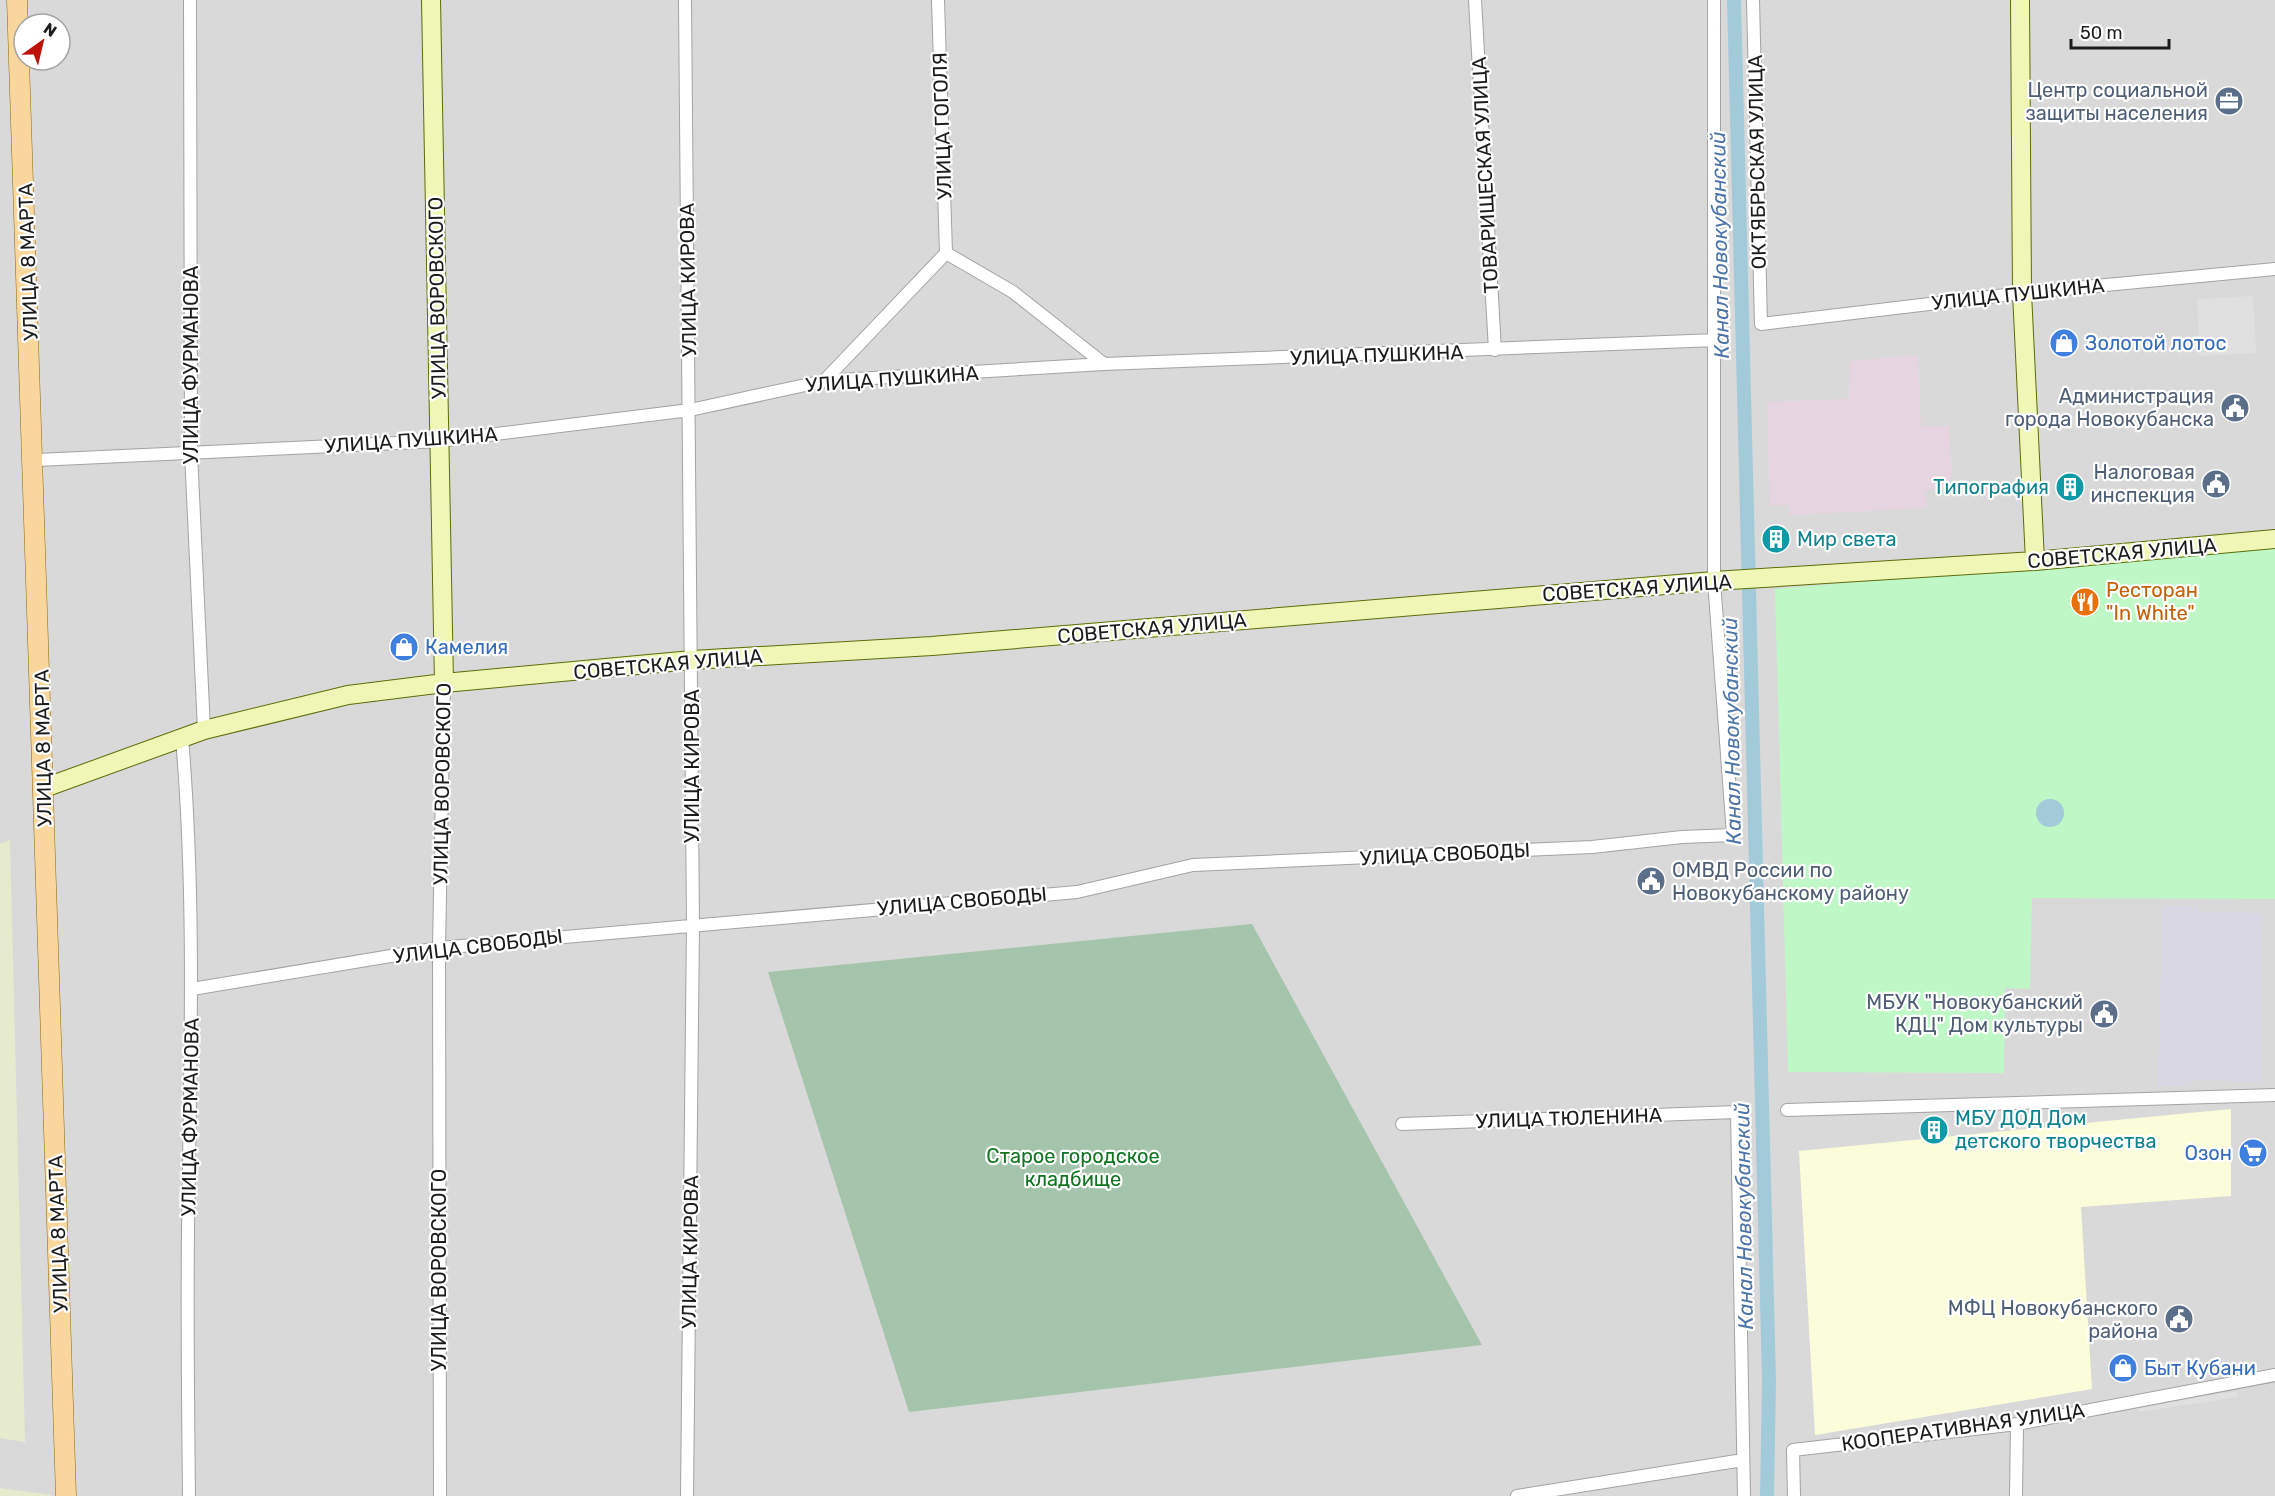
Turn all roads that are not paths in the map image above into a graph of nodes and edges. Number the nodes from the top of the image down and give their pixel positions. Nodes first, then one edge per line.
1 (17, 0) edge
2 (190, 0) edge
3 (431, 0) edge
4 (685, 0) edge
5 (938, 0) edge
6 (1475, 0) edge
7 (1714, 0) edge
8 (1753, 0) edge
9 (2020, 0) edge
10 (946, 253) junction
11 (2275, 269) edge
12 (2022, 293) junction
13 (1761, 324) joint
14 (1716, 340) junction
15 (1495, 350) junction
16 (1104, 364) junction
17 (824, 381) junction
18 (690, 410) junction
19 (440, 441) junction
20 (191, 453) junction
21 (37, 460) junction
22 (2275, 538) edge
23 (2035, 561) junction
24 (1714, 581) junction
25 (692, 660) junction
26 (444, 683) junction
27 (204, 730) junction
28 (182, 738) junction
29 (44, 788) junction
30 (1733, 835) joint
31 (693, 924) junction
32 (439, 948) junction
33 (192, 989) junction
34 (2275, 1095) edge
35 (1787, 1110) dead end
36 (1402, 1124) dead end
37 (2275, 1375) edge
38 (2017, 1424) junction
39 (1743, 1460) junction
40 (66, 1496) edge
41 (189, 1496) edge
42 (440, 1496) edge
43 (687, 1496) edge
44 (1517, 1496) edge
45 (1744, 1496) edge
46 (1794, 1496) edge
47 (2016, 1496) edge

1 - 21 main road, УЛИЦА 8 МАРТА
2 - 20 street, УЛИЦА ФУРМАНОВА
3 - 19 main road, УЛИЦА ВОРОВСКОГО
4 - 18 street, УЛИЦА КИРОВА
5 - 10 street, УЛИЦА ГОГОЛЯ
6 - 15 street, ТОВАРИЩЕСКАЯ УЛИЦА
7 - 14 street, ОКТЯБРЬСКАЯ УЛИЦА
8 - 13 street, ОКТЯБРЬСКАЯ УЛИЦА
9 - 12 main road
10 - 16 street
10 - 17 street
11 - 12 street, УЛИЦА ПУШКИНА
12 - 13 street, УЛИЦА ПУШКИНА
12 - 23 main road
14 - 15 street, УЛИЦА ПУШКИНА
14 - 24 street, ОКТЯБРЬСКАЯ УЛИЦА
15 - 16 street, УЛИЦА ПУШКИНА
16 - 17 street, УЛИЦА ПУШКИНА
17 - 18 street, УЛИЦА ПУШКИНА
18 - 19 street, УЛИЦА ПУШКИНА
18 - 25 street, УЛИЦА КИРОВА
19 - 20 street, УЛИЦА ПУШКИНА
19 - 26 main road, УЛИЦА ВОРОВСКОГО
20 - 21 street, УЛИЦА ПУШКИНА
20 - 27 street, УЛИЦА ФУРМАНОВА
21 - 29 main road, УЛИЦА 8 МАРТА
22 - 23 main road, СОВЕТСКАЯ УЛИЦА
23 - 24 main road, СОВЕТСКАЯ УЛИЦА
24 - 25 main road, СОВЕТСКАЯ УЛИЦА
24 - 30 street, ОКТЯБРЬСКАЯ УЛИЦА
25 - 26 main road, СОВЕТСКАЯ УЛИЦА
25 - 31 street, УЛИЦА КИРОВА
26 - 27 main road, СОВЕТСКАЯ УЛИЦА
26 - 32 street, УЛИЦА ВОРОВСКОГО
27 - 28 main road, СОВЕТСКАЯ УЛИЦА
28 - 29 main road, СОВЕТСКАЯ УЛИЦА
28 - 33 street, УЛИЦА ФУРМАНОВА
29 - 40 main road, УЛИЦА 8 МАРТА
30 - 31 street, УЛИЦА СВОБОДЫ
31 - 32 street, УЛИЦА СВОБОДЫ
31 - 43 street, УЛИЦА КИРОВА
32 - 33 street, УЛИЦА СВОБОДЫ
32 - 42 street, УЛИЦА ВОРОВСКОГО
33 - 41 street, УЛИЦА ФУРМАНОВА
34 - 35 street
36 - 39 street, УЛИЦА ТЮЛЕНИНА
37 - 38 street, КООПЕРАТИВНАЯ УЛИЦА
38 - 46 street, КООПЕРАТИВНАЯ УЛИЦА
38 - 47 street
39 - 44 street
39 - 45 street

